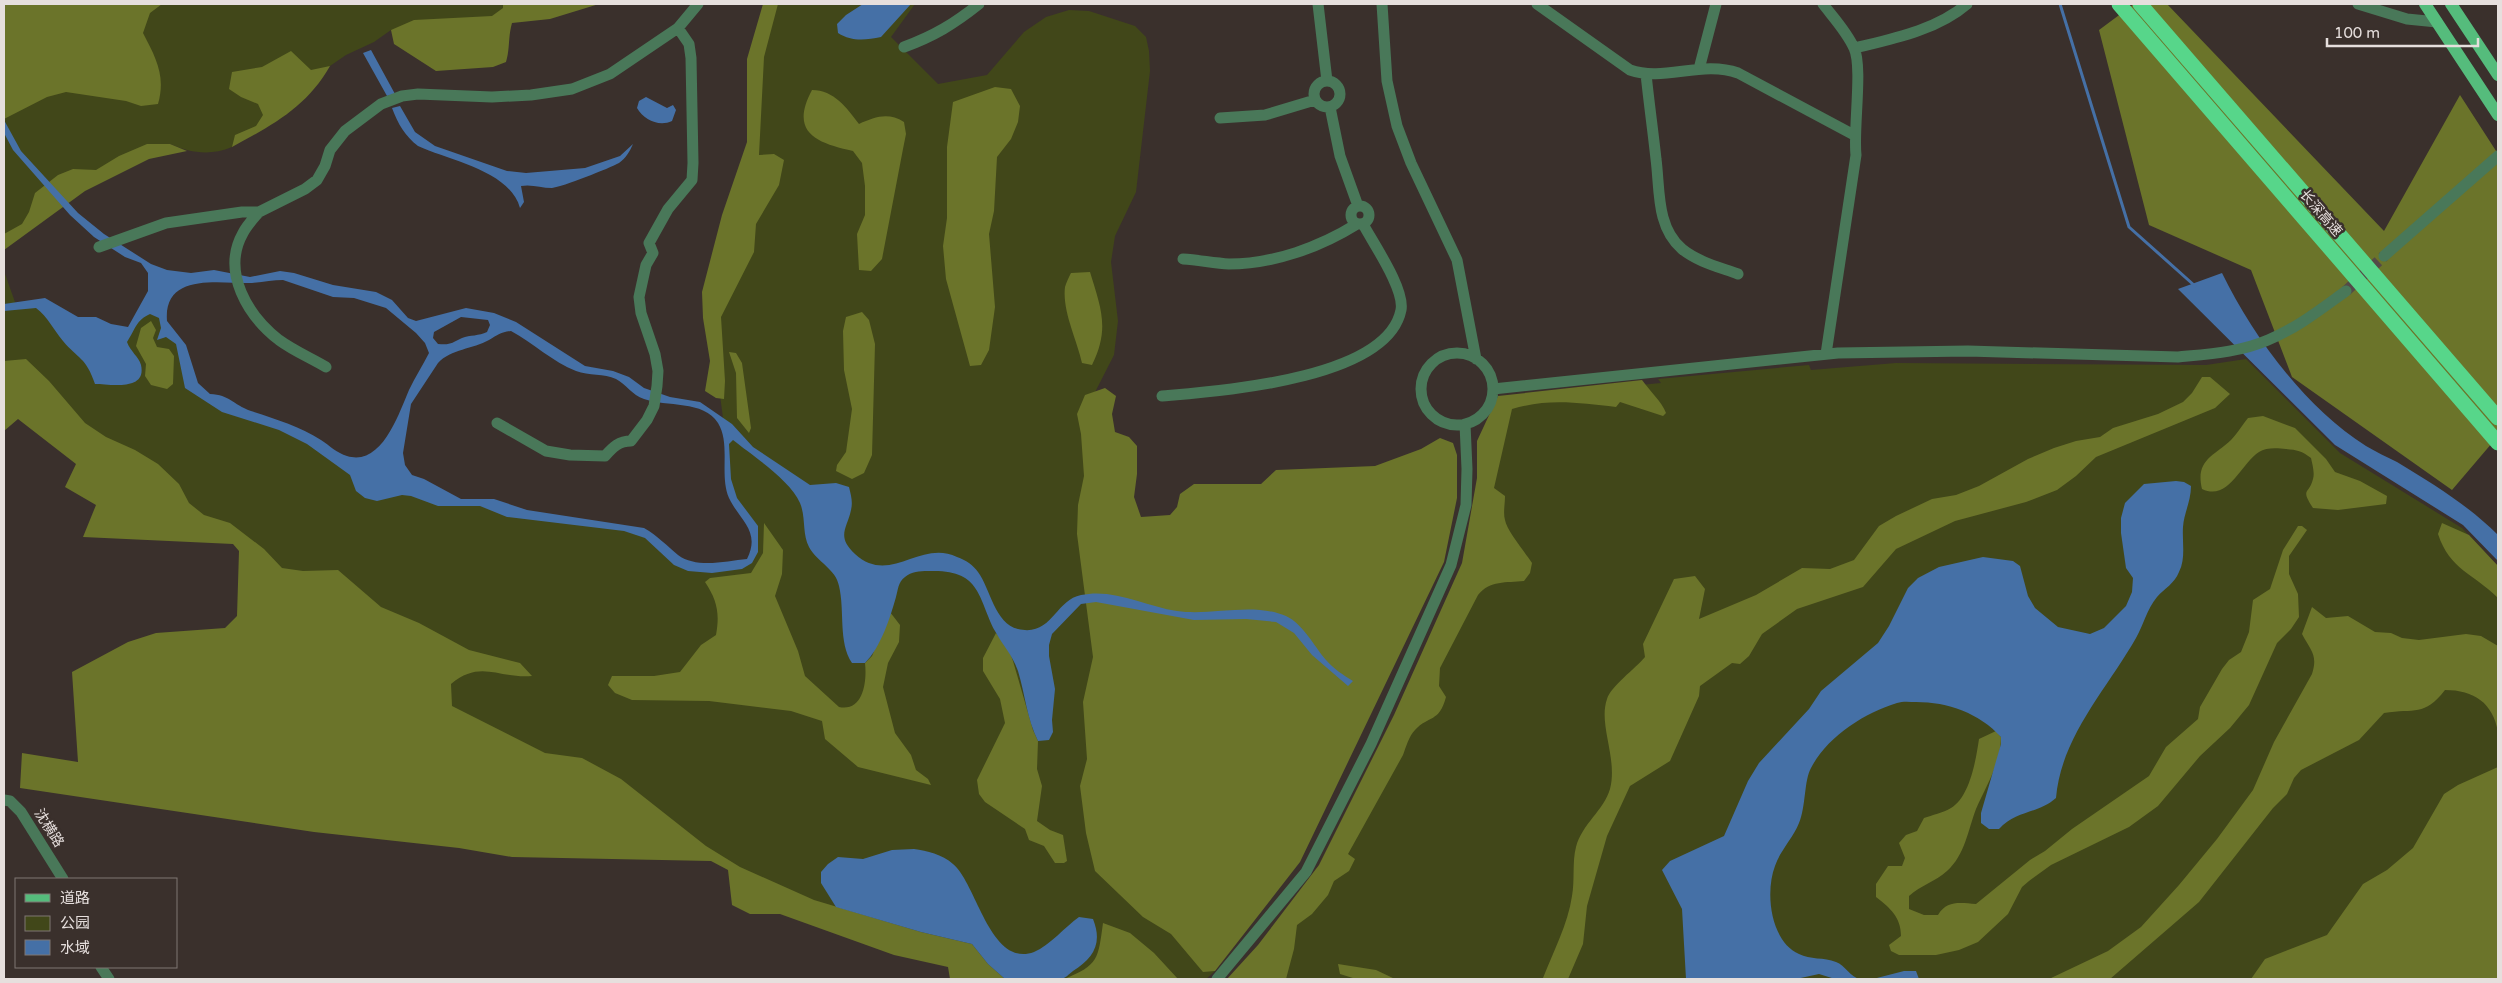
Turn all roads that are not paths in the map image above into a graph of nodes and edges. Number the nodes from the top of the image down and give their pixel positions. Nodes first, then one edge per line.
1 (698, 4) edge
2 (979, 4) edge
3 (1318, 4) edge
4 (1382, 4) edge
5 (1537, 4) edge
6 (1716, 4) edge
7 (1823, 4) edge
8 (1967, 4) edge
9 (2119, 4) edge
10 (2140, 4) edge
11 (2358, 4) edge
12 (2424, 4) edge
13 (2451, 4) edge
14 (2437, 22) junction
15 (678, 28) junction
16 (904, 47) dead end
17 (1855, 48) junction
18 (1699, 70) junction
19 (1646, 74) junction
20 (2498, 74) edge
21 (1327, 81) junction
22 (1315, 100) junction
23 (1330, 107) junction
24 (2498, 115) edge
25 (1220, 118) dead end
26 (1854, 135) junction
27 (2498, 156) edge
28 (259, 212) junction
29 (1360, 224) junction
30 (99, 247) dead end
31 (2384, 256) tunnel mouth
32 (1183, 259) dead end
33 (1738, 274) dead end
34 (2346, 291) tunnel mouth
35 (1826, 354) junction
36 (1476, 359) junction
37 (326, 367) dead end
38 (1493, 389) junction
39 (1162, 396) dead end
40 (2498, 418) edge
41 (497, 423) dead end
42 (1465, 424) junction
43 (2498, 443) edge
44 (4, 800) edge
45 (62, 878) edge
46 (102, 968) edge
47 (109, 979) edge
48 (1217, 979) edge

1 - 15 street
2 - 16 street
3 - 21 street
4 - 36 street
5 - 19 street
6 - 18 street
7 - 17 street
8 - 17 street
9 - 43 highway, 长深高速
10 - 40 highway, 长深高速
11 - 14 street
12 - 14 main road
13 - 20 main road
14 - 24 main road
15 - 28 street
15 - 41 street
17 - 26 street
18 - 19 street
18 - 26 street
19 - 33 street
21 - 22 street
21 - 23 street
22 - 23 street
22 - 25 street
23 - 29 street
26 - 35 street
27 - 31 street
28 - 30 street
28 - 37 street
29 - 32 street
29 - 39 street
34 - 35 street
35 - 38 street
36 - 38 street
36 - 42 street
38 - 42 street
42 - 48 street
44 - 45 street, 沈横路
46 - 47 street

